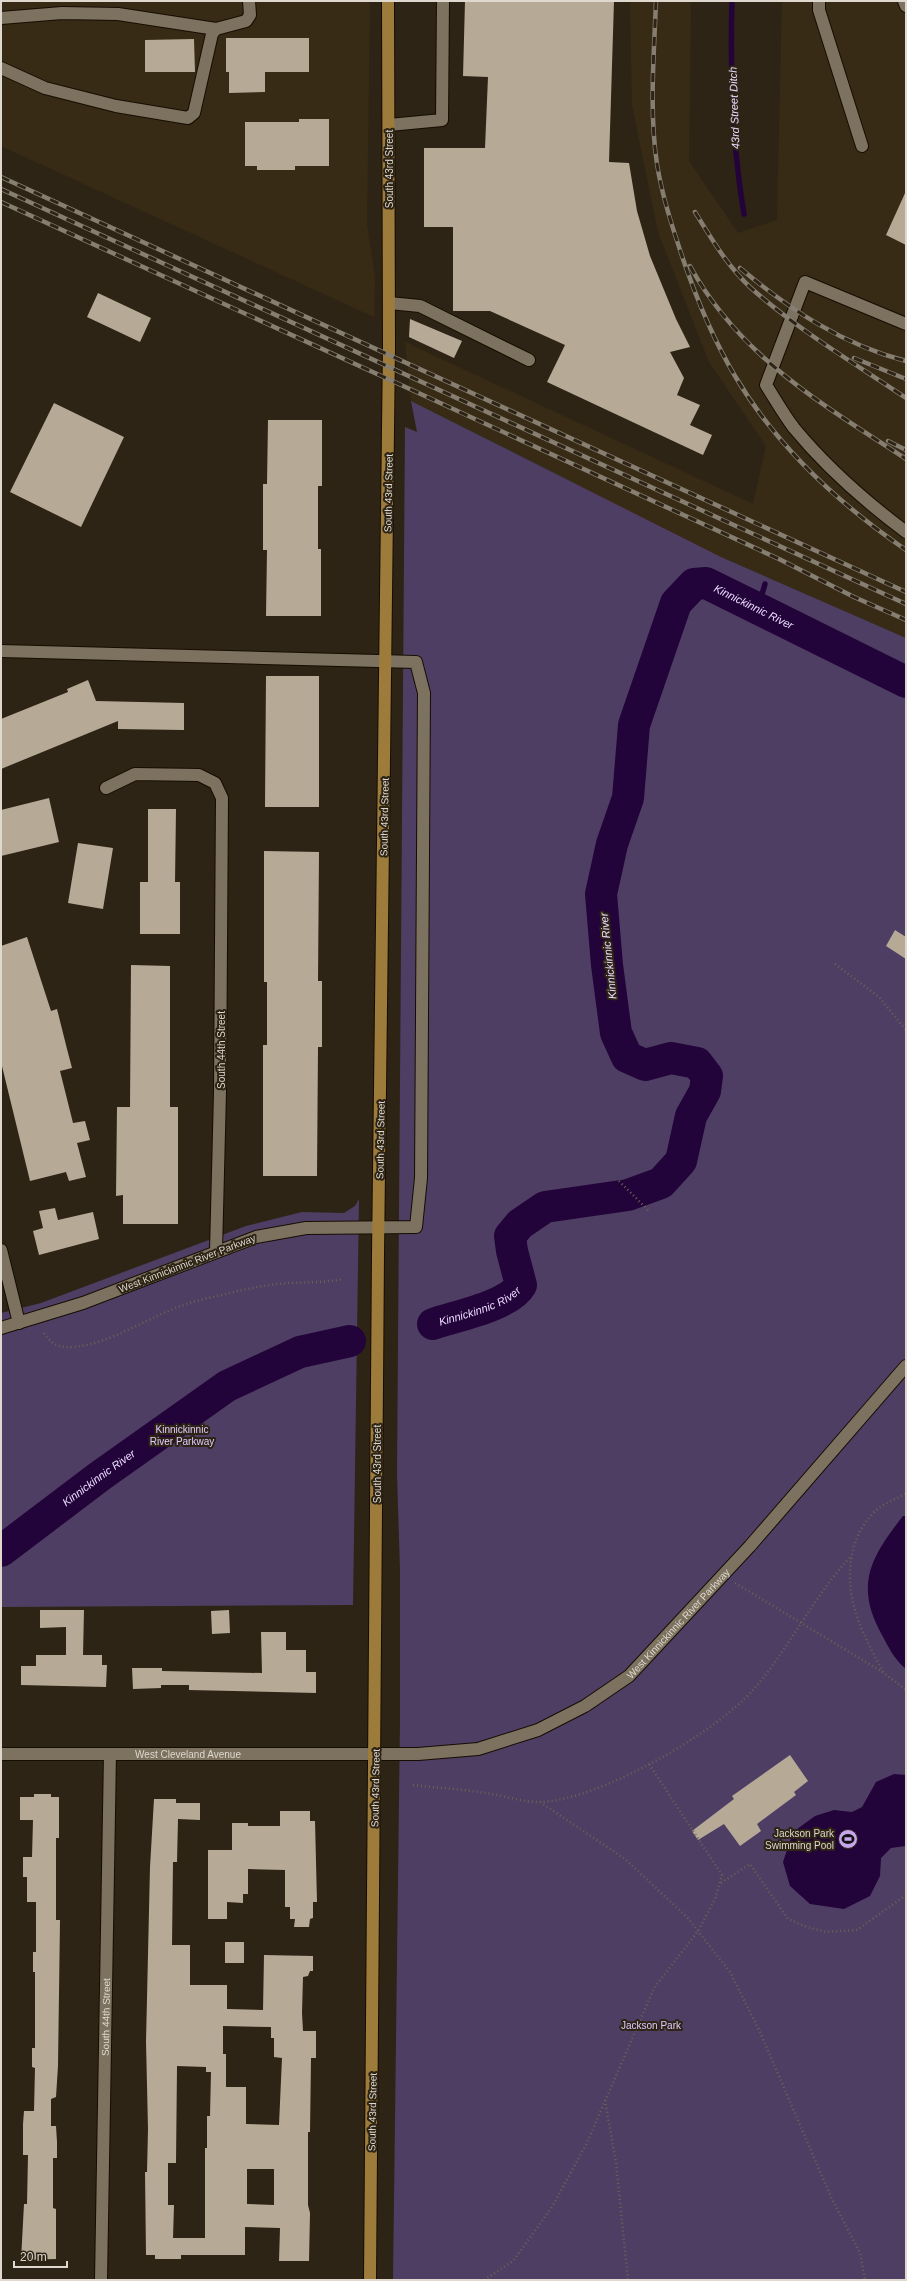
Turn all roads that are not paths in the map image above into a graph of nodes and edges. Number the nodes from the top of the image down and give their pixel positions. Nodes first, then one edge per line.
1 (249, 1) edge
2 (388, 1) edge
3 (443, 1) edge
4 (819, 1) edge
5 (904, 1) edge
6 (906, 6) edge
7 (1, 18) edge
8 (216, 28) junction
9 (1, 68) edge
10 (388, 126) junction
11 (862, 146) dead end
12 (389, 303) junction
13 (906, 324) edge
14 (529, 360) dead end
15 (906, 532) edge
16 (1, 651) edge
17 (386, 661) junction
18 (106, 788) dead end
19 (379, 1227) junction
20 (1, 1250) edge
21 (216, 1251) junction
22 (20, 1323) junction
23 (1, 1328) edge
24 (906, 1366) edge
25 (376, 1753) junction
26 (1, 1754) edge
27 (110, 1754) junction
28 (101, 2280) edge
29 (370, 2280) edge

1 - 8 street
2 - 10 main road, South 43rd Street
3 - 10 street
4 - 11 street
5 - 6 street
7 - 8 street
8 - 9 street
10 - 12 main road, South 43rd Street
12 - 14 street
12 - 17 main road, South 43rd Street
13 - 15 street
16 - 17 street
17 - 19 main road, South 43rd Street
17 - 19 street, West Kinnickinnic River Parkway
18 - 21 street, South 44th Street
19 - 21 street, West Kinnickinnic River Parkway
19 - 25 main road, South 43rd Street
20 - 22 street
21 - 22 street, West Kinnickinnic River Parkway
22 - 23 street, West Kinnickinnic River Parkway
24 - 25 street, West Kinnickinnic River Parkway
25 - 27 street, West Cleveland Avenue
25 - 29 main road, South 43rd Street
26 - 27 street, West Cleveland Avenue
27 - 28 street, South 44th Street

